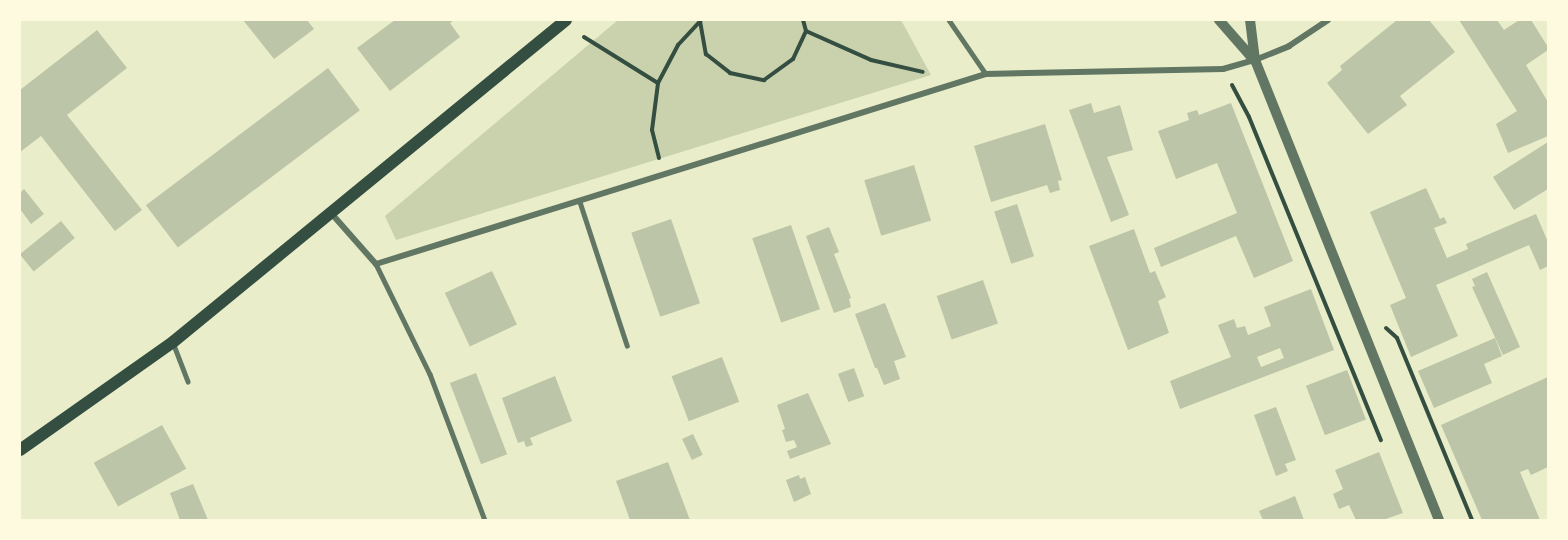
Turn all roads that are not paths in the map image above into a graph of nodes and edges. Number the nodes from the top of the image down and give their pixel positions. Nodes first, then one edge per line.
1 (566, 20) edge
2 (949, 20) edge
3 (1219, 20) edge
4 (1250, 20) edge
5 (1328, 20) edge
6 (1255, 60) junction
7 (986, 74) junction
8 (580, 202) junction
9 (331, 213) junction
10 (375, 264) junction
11 (173, 342) junction
12 (627, 345) dead end
13 (188, 381) dead end
14 (20, 450) edge
15 (485, 520) edge
16 (1439, 520) edge

1 - 9 main road
2 - 7 lane
3 - 6 street
4 - 6 street
5 - 6 street
6 - 7 street
6 - 16 street
7 - 8 street
8 - 10 street
8 - 12 lane
9 - 10 street
9 - 11 main road
10 - 15 lane
11 - 13 lane
11 - 14 main road

